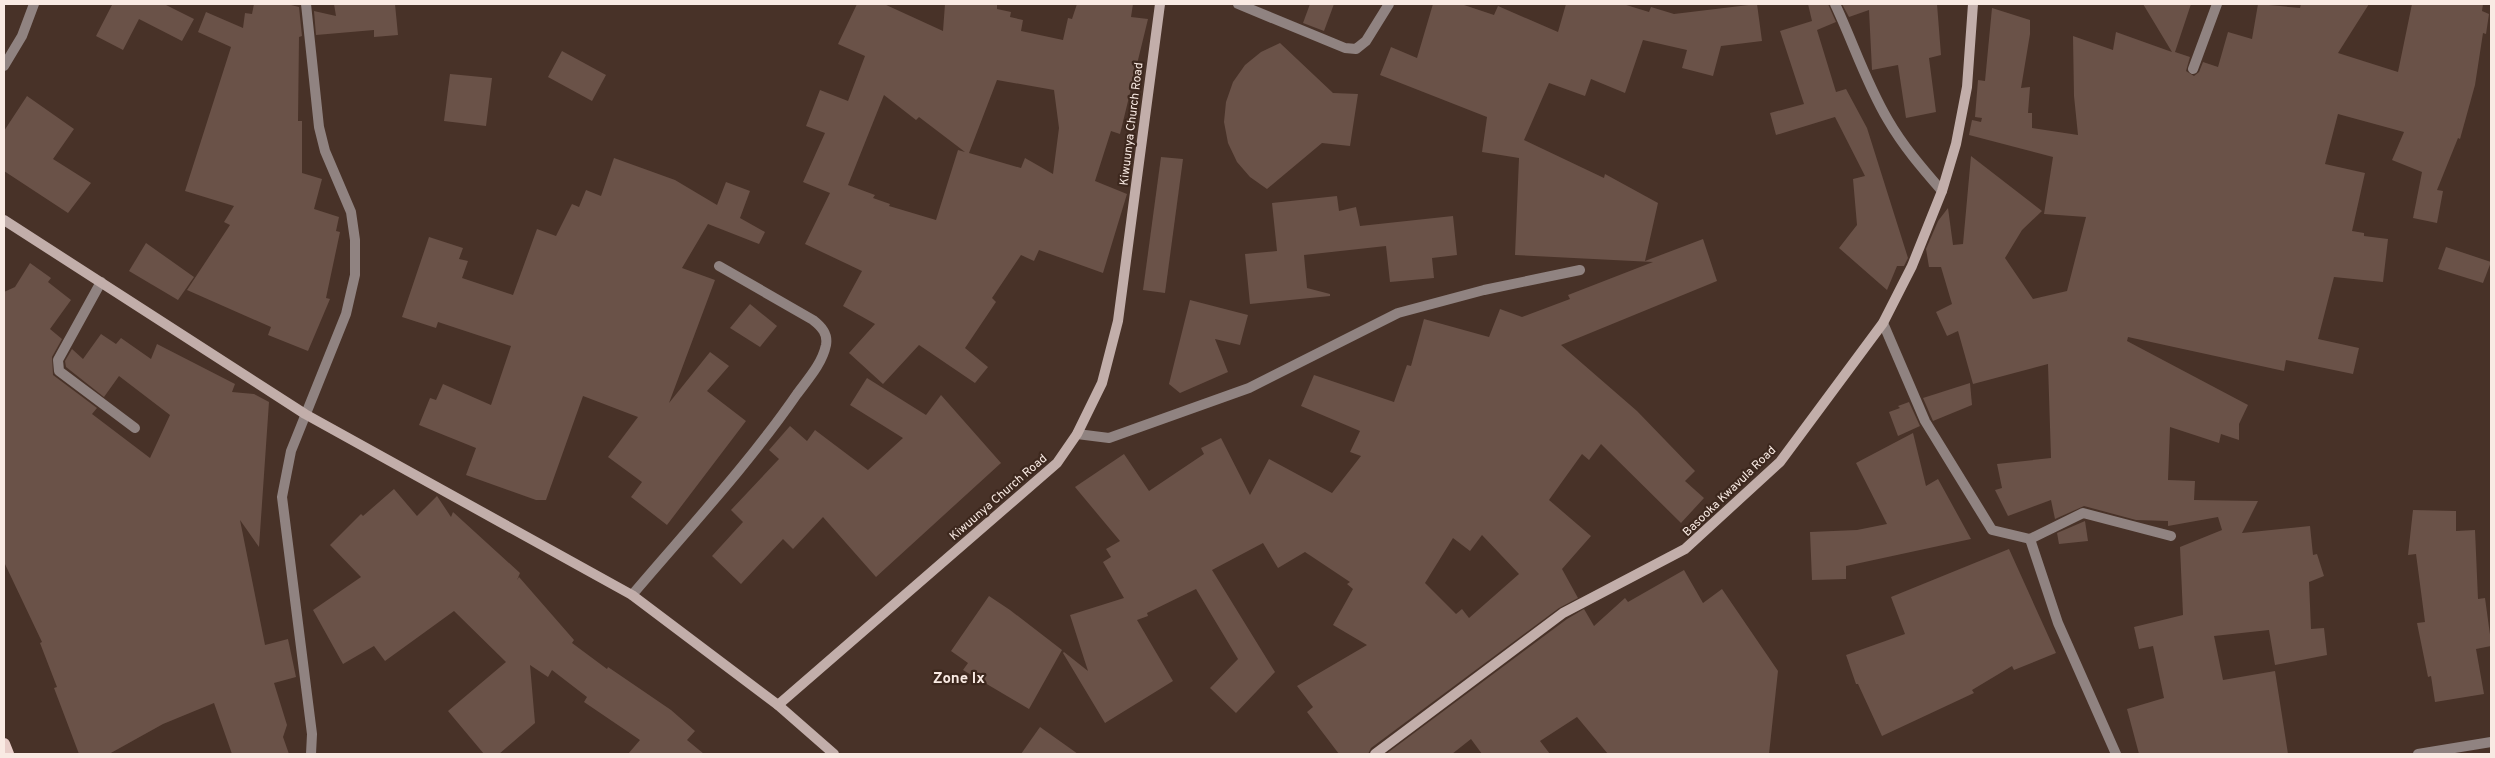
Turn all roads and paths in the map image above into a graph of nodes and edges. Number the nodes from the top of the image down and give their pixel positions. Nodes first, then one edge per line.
1 (34, 4) edge
2 (306, 4) edge
3 (1160, 4) edge
4 (1238, 4) edge
5 (1389, 4) edge
6 (1835, 4) edge
7 (1973, 4) edge
8 (2217, 4) edge
9 (4, 66) edge
10 (2193, 69) dead end
11 (1942, 191) junction
12 (4, 220) edge
13 (719, 266) dead end
14 (1580, 270) dead end
15 (101, 282) junction
16 (1883, 323) junction
17 (305, 414) junction
18 (135, 428) dead end
19 (1077, 434) junction
20 (2171, 536) dead end
21 (2030, 539) junction
22 (632, 595) junction
23 (778, 705) junction
24 (2491, 742) edge
25 (4, 744) edge
26 (8, 754) edge
27 (311, 754) edge
28 (834, 754) edge
29 (1375, 754) edge
30 (2116, 754) edge
31 (2418, 754) edge

1 - 9 street
2 - 17 street
3 - 19 street, Kiwuunya Church Road
4 - 5 street
6 - 11 street
7 - 11 street, Basooka Kwavula Road
8 - 10 street
11 - 16 street, Basooka Kwavula Road
12 - 15 street
13 - 22 street
14 - 19 street
15 - 17 street
15 - 18 street
16 - 21 street
16 - 29 street, Basooka Kwavula Road
17 - 22 street
17 - 27 street
19 - 23 street, Kiwuunya Church Road
20 - 21 street
21 - 30 street
22 - 23 street
23 - 28 street
24 - 31 street
25 - 26 main road

